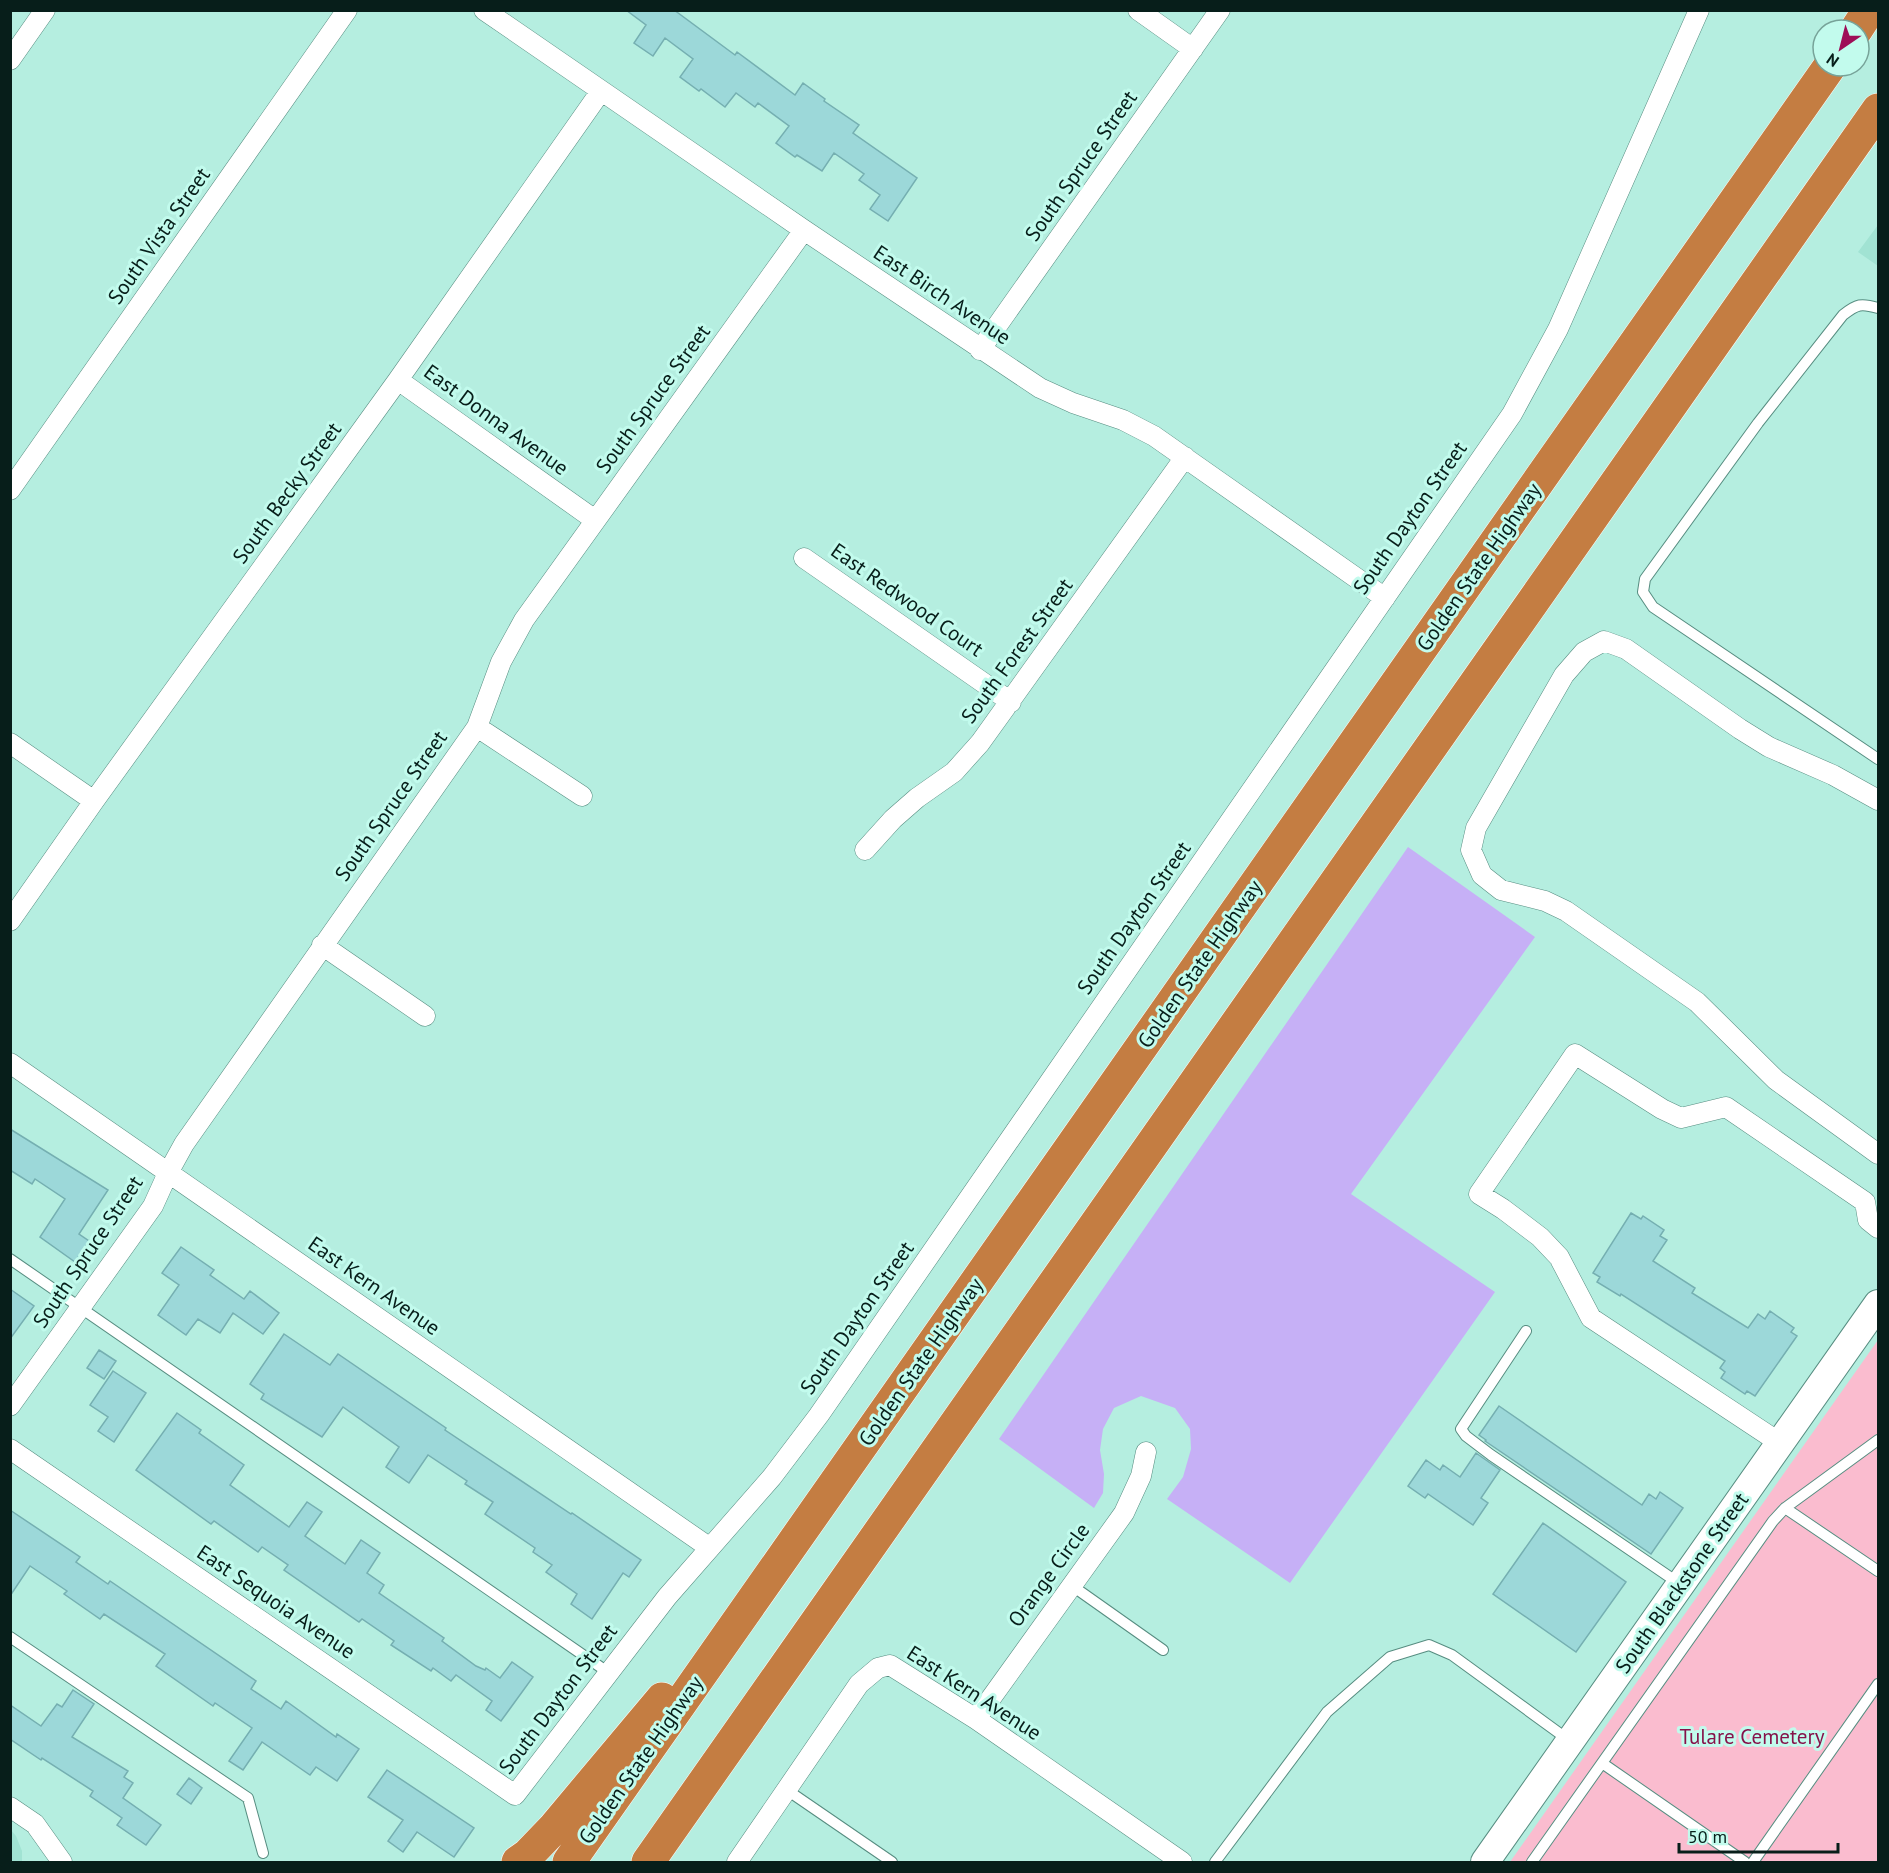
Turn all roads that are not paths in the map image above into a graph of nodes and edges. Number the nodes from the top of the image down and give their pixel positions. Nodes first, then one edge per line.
1 (45, 10) edge
2 (347, 10) edge
3 (484, 10) edge
4 (1138, 10) edge
5 (1220, 10) edge
6 (1699, 10) edge
7 (1193, 49) junction
8 (10, 60) edge
9 (1822, 78) edge
10 (601, 91) junction
11 (1878, 110) edge
12 (804, 230) junction
13 (1878, 308) edge
14 (980, 350) junction
15 (398, 380) junction
16 (1185, 457) junction
17 (10, 490) edge
18 (595, 520) junction
19 (804, 558) dead end
20 (1385, 598) junction
21 (1011, 702) junction
22 (477, 727) junction
23 (10, 743) edge
24 (1878, 759) edge
25 (582, 796) dead end
26 (1878, 800) edge
27 (94, 801) junction
28 (865, 850) dead end
29 (10, 921) edge
30 (322, 945) junction
31 (425, 1016) dead end
32 (10, 1063) edge
33 (1878, 1154) edge
34 (168, 1173) junction
35 (1878, 1228) edge
36 (10, 1258) edge
37 (1878, 1304) edge
38 (81, 1307) junction
39 (1526, 1331) dead end
40 (10, 1406) edge
41 (1878, 1440) edge
42 (1780, 1443) junction
43 (10, 1449) edge
44 (1146, 1452) dead end
45 (1785, 1508) junction
46 (710, 1548) junction
47 (1878, 1572) edge
48 (1680, 1584) junction
49 (1071, 1585) junction
50 (10, 1637) edge
51 (727, 1638) junction
52 (1162, 1650) dead end
53 (609, 1673) junction
54 (1878, 1684) edge
55 (976, 1719) junction
56 (1570, 1742) junction
57 (1602, 1763) junction
58 (787, 1790) junction
59 (515, 1795) joint
60 (10, 1807) edge
61 (263, 1853) dead end
62 (62, 1863) edge
63 (518, 1863) edge
64 (569, 1863) edge
65 (648, 1863) edge
66 (737, 1863) edge
67 (892, 1863) edge
68 (1182, 1863) edge
69 (1215, 1863) edge
70 (1485, 1863) edge
71 (1532, 1863) edge
72 (1745, 1863) edge
73 (1754, 1863) edge

1 - 8 street
2 - 17 street, South Vista Street
3 - 10 street, East Birch Avenue
4 - 7 street
5 - 7 street, South Spruce Street
6 - 20 street, South Dayton Street
7 - 14 street, South Spruce Street
9 - 51 highway, Golden State Highway
10 - 12 street, East Birch Avenue
10 - 15 street, South Becky Street
11 - 65 highway
12 - 14 street, East Birch Avenue
12 - 18 street, South Spruce Street
13 - 24 lane
14 - 16 street, East Birch Avenue
15 - 18 street, East Donna Avenue
15 - 27 street, South Becky Street
16 - 20 street, East Birch Avenue
16 - 21 street, South Forest Street
18 - 22 street, South Spruce Street
19 - 21 street, East Redwood Court
20 - 46 street, South Dayton Street
21 - 28 street, South Forest Street
22 - 25 street
22 - 30 street, South Spruce Street
23 - 27 street
26 - 33 street
27 - 29 street, South Becky Street
30 - 31 street
30 - 34 street, South Spruce Street
32 - 34 street, East Kern Avenue
34 - 38 street, South Spruce Street
34 - 46 street, East Kern Avenue
35 - 42 street
36 - 38 lane
37 - 42 main road, South Blackstone Street
38 - 40 street, South Spruce Street
38 - 53 lane
39 - 48 lane
41 - 45 lane
42 - 48 main road, South Blackstone Street
43 - 59 street, East Sequoia Avenue
44 - 49 street, Orange Circle
45 - 47 lane
45 - 57 lane
46 - 53 street, South Dayton Street
48 - 56 main road, South Blackstone Street
49 - 52 lane
49 - 55 street, Orange Circle
50 - 61 lane
51 - 63 highway
51 - 64 highway, Golden State Highway
53 - 59 street, South Dayton Street
54 - 73 lane
55 - 58 street, East Kern Avenue
55 - 68 street, East Kern Avenue
56 - 69 lane
56 - 70 main road, South Blackstone Street
57 - 71 lane
57 - 72 lane
58 - 66 street, East Kern Avenue
58 - 67 lane
60 - 62 street

